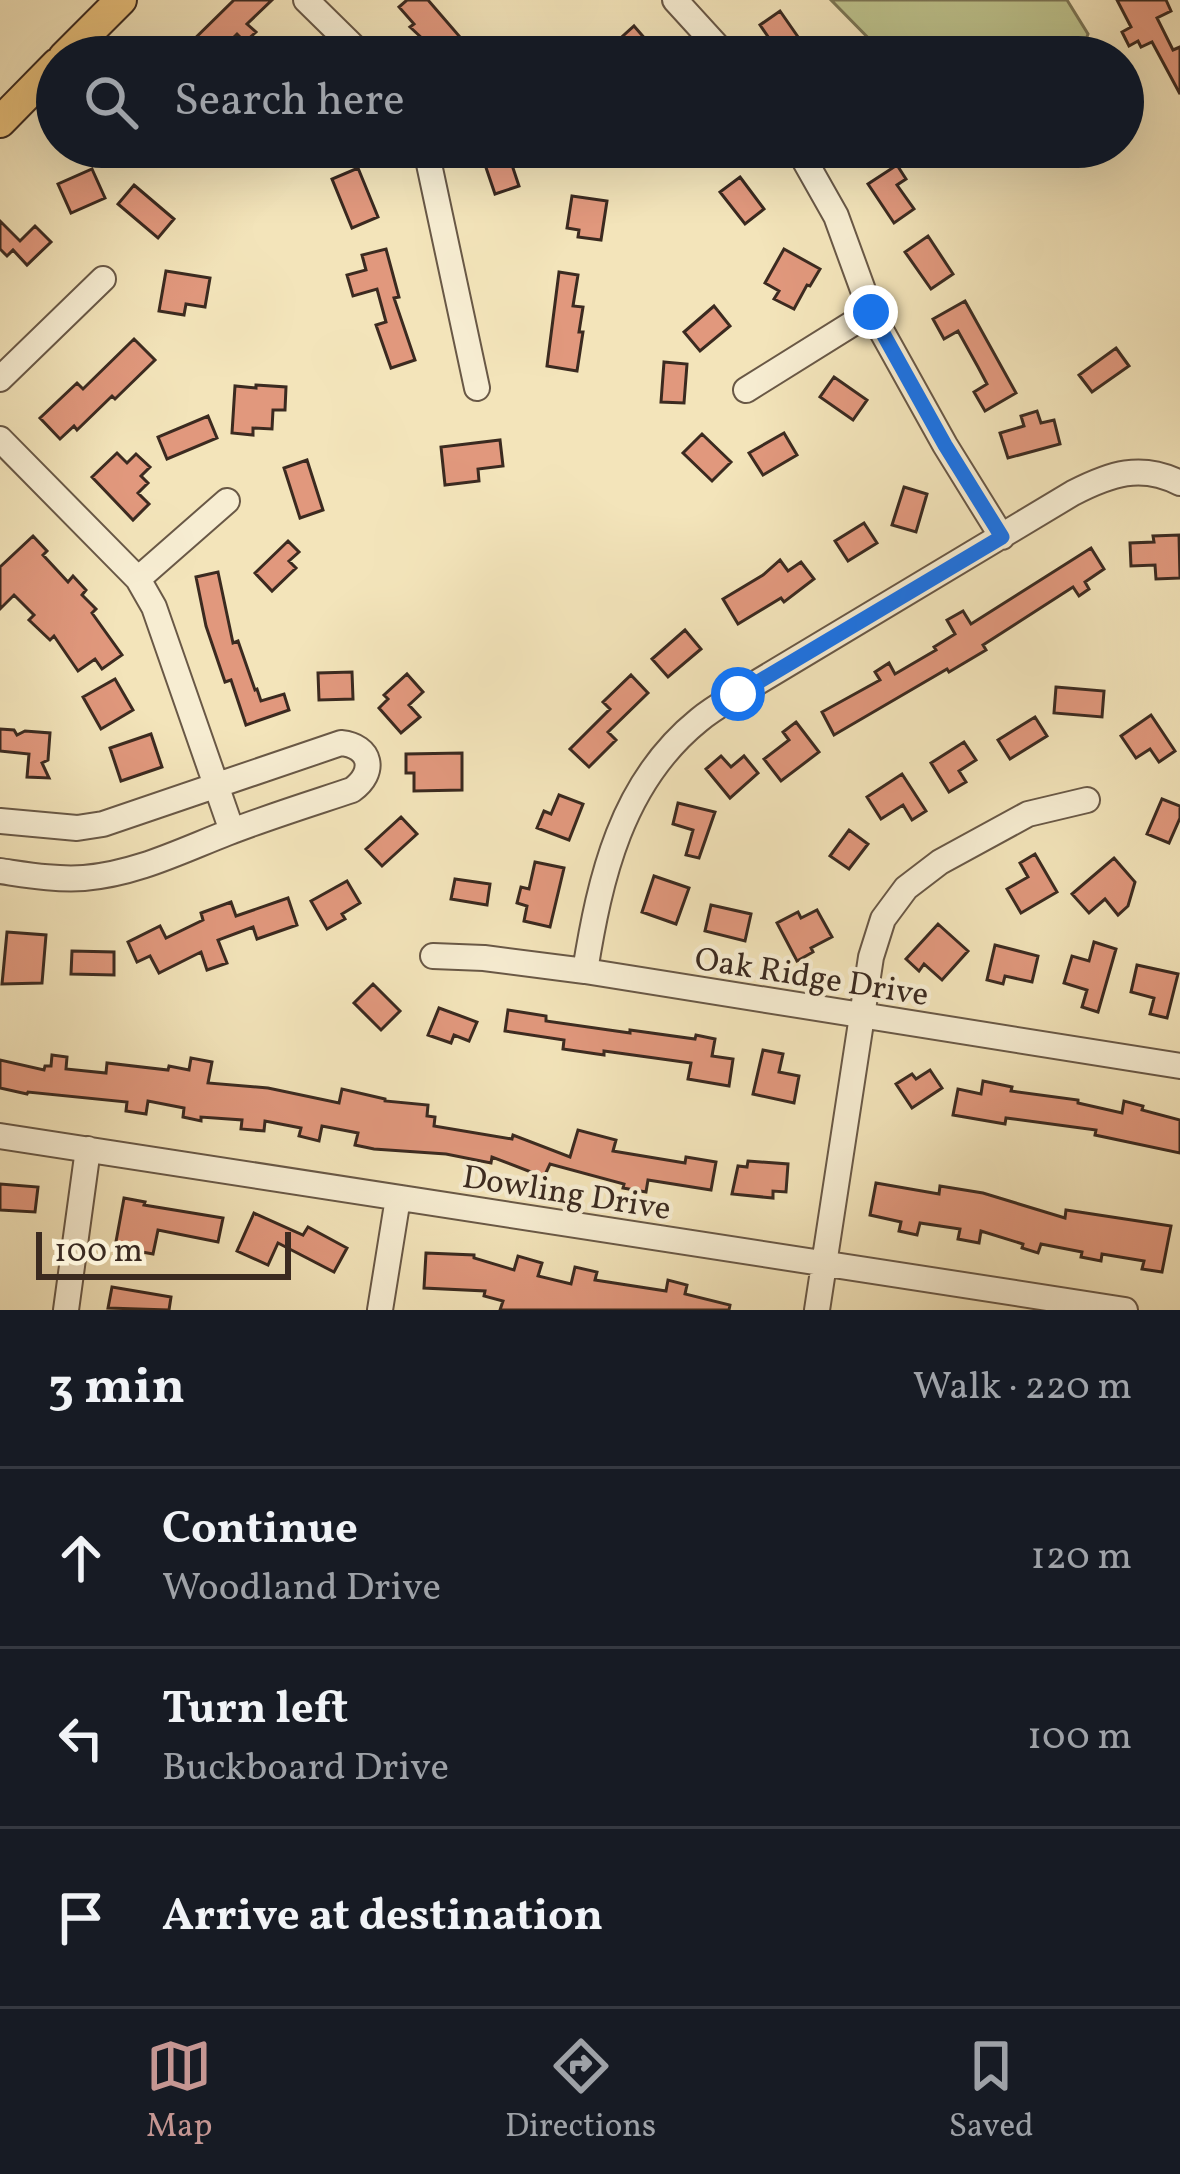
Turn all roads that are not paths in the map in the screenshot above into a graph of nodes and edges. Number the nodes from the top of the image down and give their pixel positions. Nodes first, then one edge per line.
1 (121, 0) edge
2 (306, 0) edge
3 (675, 0) edge
4 (85, 36) edge
5 (343, 36) edge
6 (708, 36) edge
7 (36, 85) edge
8 (0, 122) edge
9 (430, 168) edge
10 (808, 168) edge
11 (104, 278) dead end
12 (871, 312) junction
13 (0, 379) edge
14 (476, 388) dead end
15 (746, 391) dead end
16 (0, 439) edge
17 (1180, 483) edge
18 (226, 501) dead end
19 (1002, 537) junction
20 (138, 579) junction
21 (215, 785) junction
22 (1087, 800) dead end
23 (0, 821) edge
24 (232, 831) junction
25 (0, 871) edge
26 (433, 956) dead end
27 (586, 971) junction
28 (862, 1016) junction
29 (1180, 1066) edge
30 (0, 1136) edge
31 (88, 1149) junction
32 (398, 1198) junction
33 (824, 1264) junction
34 (66, 1310) edge
35 (380, 1310) edge
36 (817, 1310) edge
37 (1125, 1310) edge

1 - 4 main road
2 - 5 street
3 - 6 street
7 - 8 main road
9 - 14 street
10 - 12 street
11 - 13 street
12 - 15 street
12 - 19 street
16 - 20 street
17 - 19 street
18 - 20 street
19 - 27 street
20 - 21 street
21 - 23 street
21 - 24 street
21 - 24 street
22 - 28 street
24 - 25 street
26 - 27 street, Oak Ridge Drive
27 - 28 street, Oak Ridge Drive
28 - 29 street, Oak Ridge Drive
28 - 33 street
30 - 31 street, Dowling Drive
31 - 32 street, Dowling Drive
31 - 34 street
32 - 33 street, Dowling Drive
32 - 35 street
33 - 36 street
33 - 37 street, Dowling Drive

